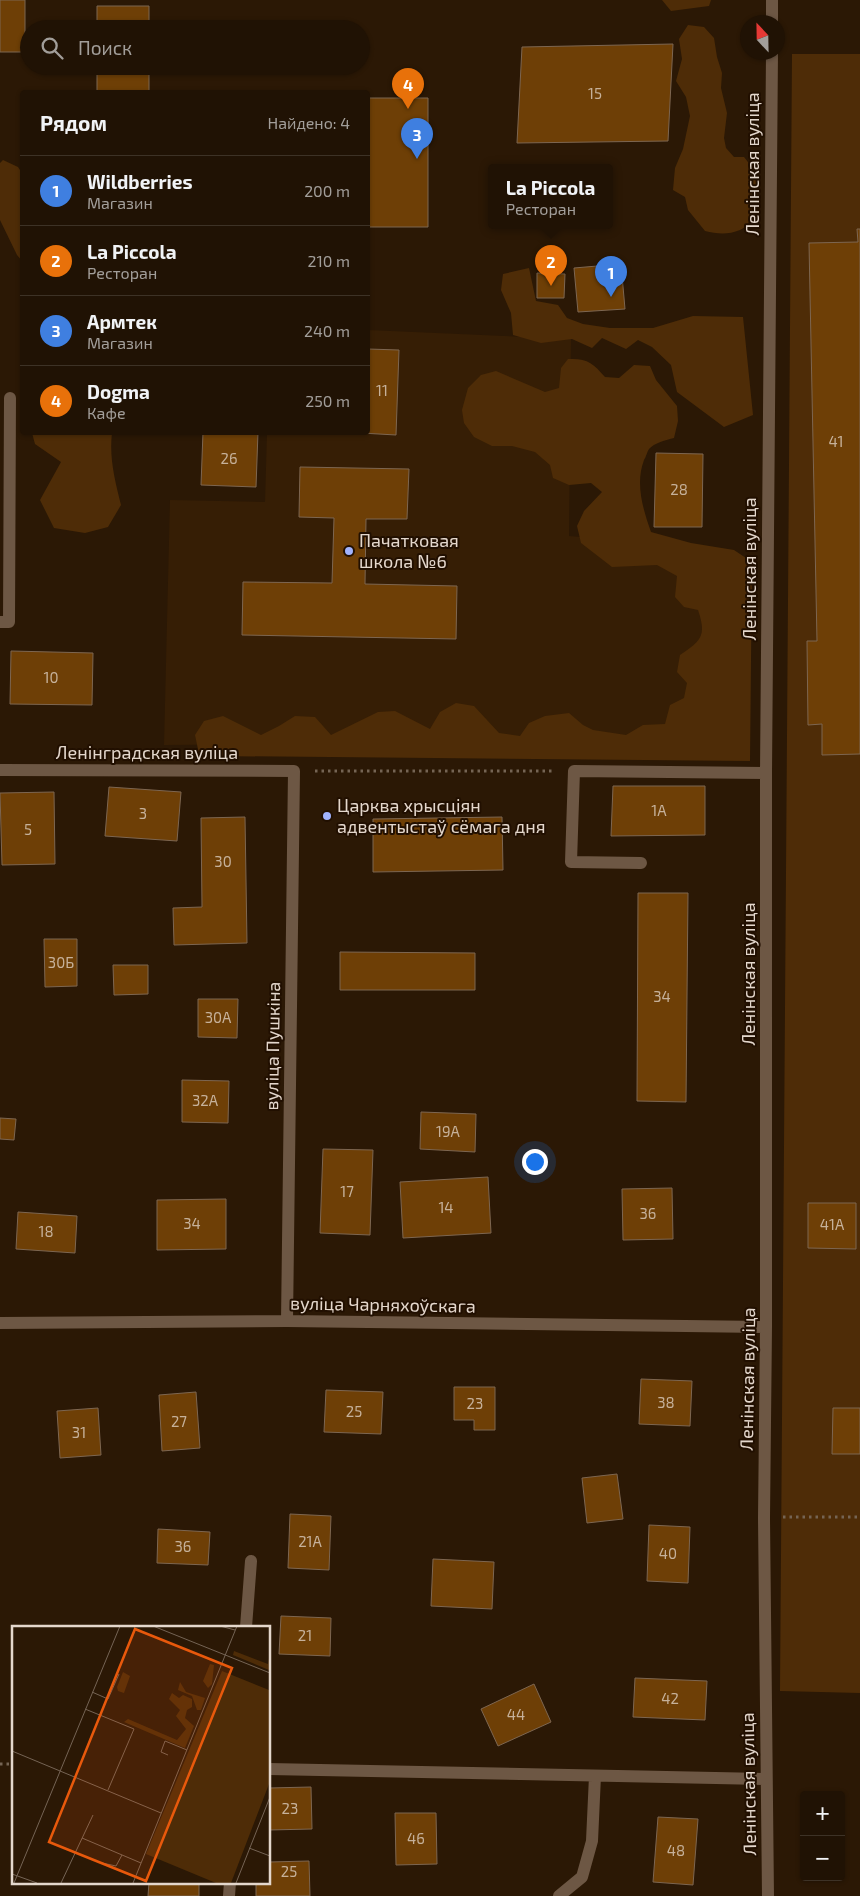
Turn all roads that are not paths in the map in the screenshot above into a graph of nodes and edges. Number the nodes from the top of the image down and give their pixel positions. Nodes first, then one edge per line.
1 (772, 0) edge
2 (772, 15) edge
3 (772, 60) edge
4 (10, 398) dead end
5 (0, 622) edge
6 (0, 770) edge
7 (294, 771) joint
8 (766, 773) junction
9 (641, 863) dead end
10 (287, 1322) junction
11 (0, 1323) edge
12 (766, 1327) junction
13 (251, 1561) dead end
14 (246, 1626) edge
15 (270, 1769) edge
16 (595, 1776) junction
17 (766, 1779) junction
18 (560, 1896) edge
19 (768, 1896) edge

1 - 2 street
3 - 8 street, Ленінская вуліца
4 - 5 street
6 - 7 street, Ленінградская вуліца
7 - 10 street, вуліца Пушкіна
8 - 9 street
8 - 12 street, Ленінская вуліца
10 - 11 street, вуліца Чарняхоўскага
10 - 12 street, вуліца Чарняхоўскага
12 - 17 street, Ленінская вуліца
13 - 14 street
15 - 16 street
16 - 17 street
16 - 18 street
17 - 19 street, Ленінская вуліца

